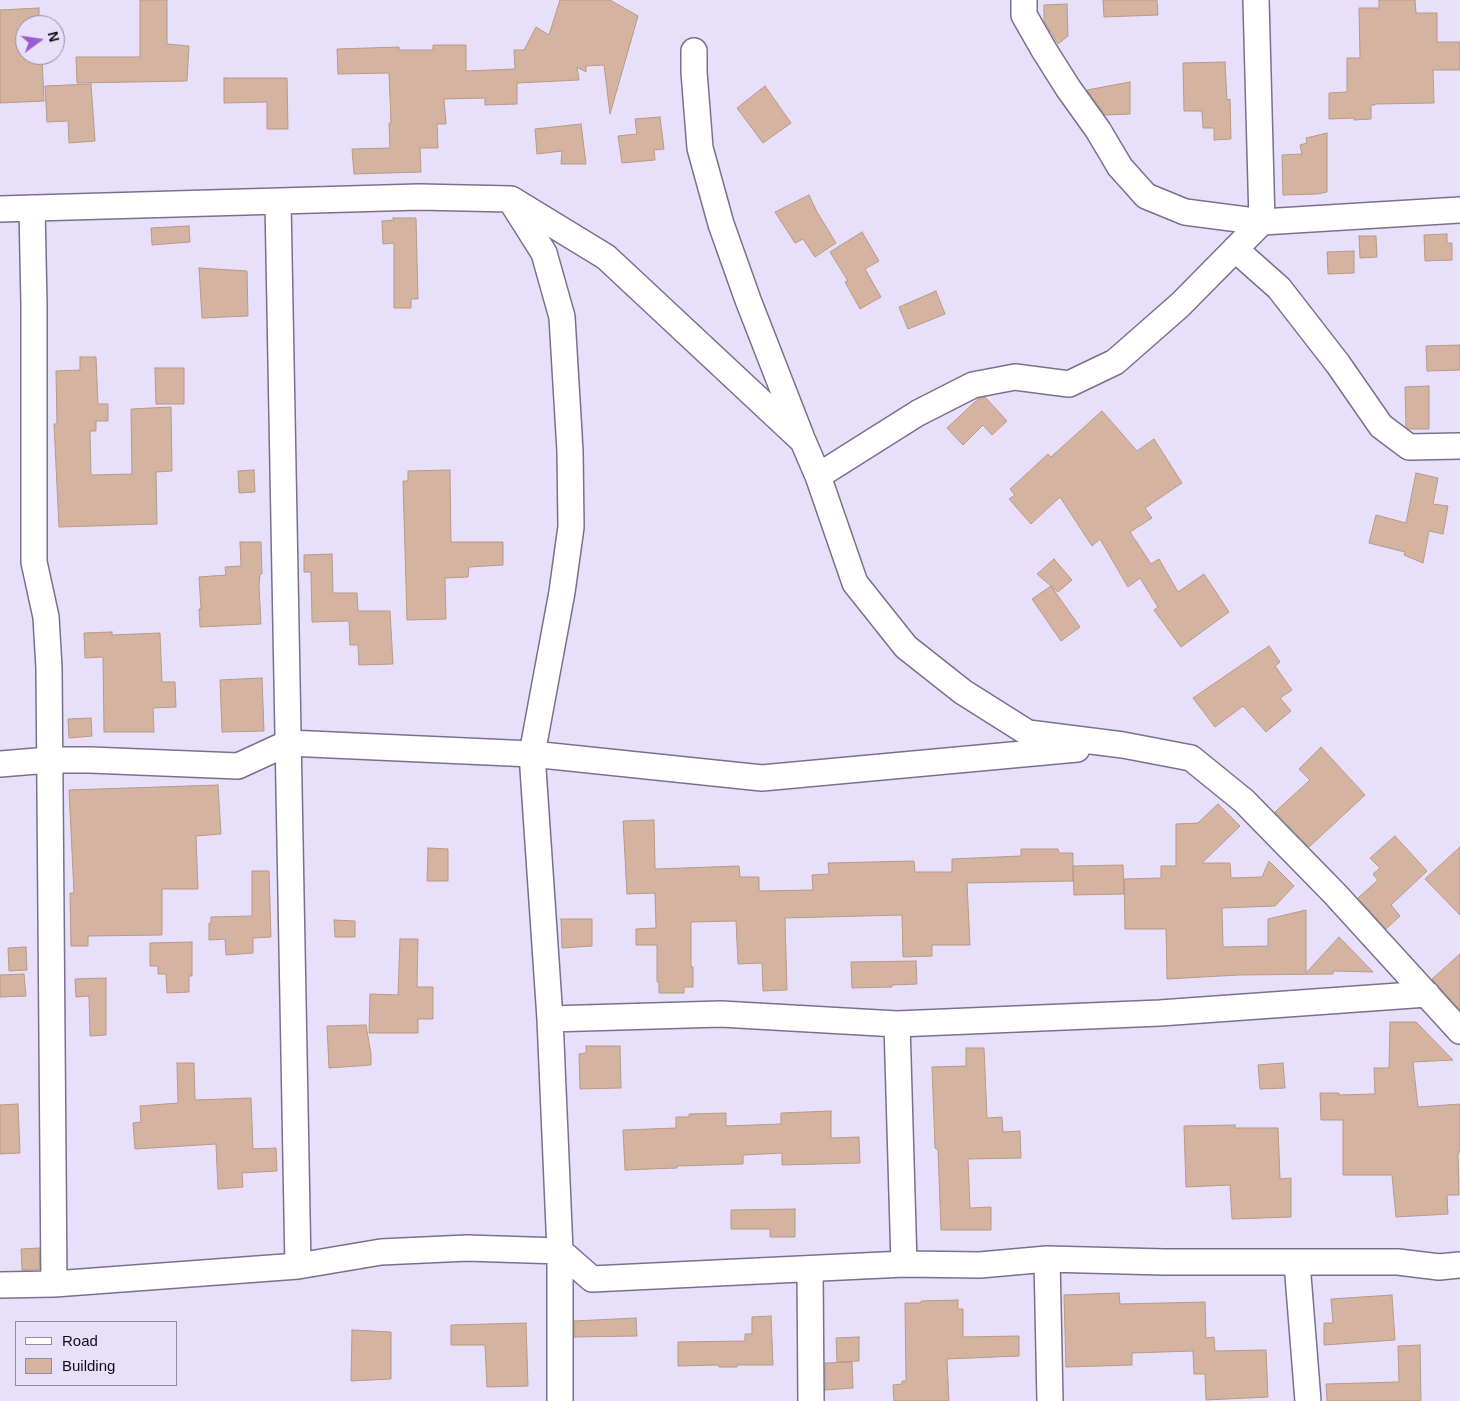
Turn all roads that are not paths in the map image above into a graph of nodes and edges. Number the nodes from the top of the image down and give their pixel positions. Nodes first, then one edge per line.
1 (1024, 0) edge
2 (1256, 0) edge
3 (694, 51) dead end
4 (511, 199) junction
5 (278, 202) junction
6 (32, 208) junction
7 (0, 209) edge
8 (1460, 210) edge
9 (1262, 222) junction
10 (1236, 249) junction
11 (803, 441) junction
12 (1460, 446) edge
13 (818, 476) junction
14 (288, 743) junction
15 (1123, 745) junction
16 (532, 754) junction
17 (49, 760) junction
18 (0, 764) edge
19 (1427, 994) junction
20 (550, 1019) junction
21 (897, 1024) junction
22 (1460, 1031) edge
23 (560, 1251) junction
24 (1047, 1259) junction
25 (1297, 1263) junction
26 (904, 1264) junction
27 (1460, 1265) edge
28 (298, 1266) junction
29 (810, 1269) junction
30 (54, 1284) junction
31 (0, 1285) edge
32 (560, 1401) edge
33 (811, 1401) edge
34 (1050, 1401) edge
35 (1308, 1401) edge

1 - 9 street
2 - 9 street
3 - 11 street
4 - 5 street
4 - 11 street
4 - 16 street
5 - 6 street
5 - 14 street
6 - 7 street
6 - 17 street
8 - 9 street
9 - 10 street
10 - 12 street
10 - 13 street
11 - 13 street
13 - 15 street
14 - 16 street
14 - 17 street
14 - 28 street
15 - 16 street
15 - 19 street
16 - 20 street
17 - 18 street
17 - 30 street
19 - 21 street
19 - 22 street
20 - 21 street
20 - 23 street
21 - 26 street
23 - 28 street
23 - 29 street
23 - 32 street
24 - 25 street
24 - 26 street
24 - 34 street
25 - 27 street
25 - 35 street
26 - 29 street
28 - 30 street
29 - 33 street
30 - 31 street

